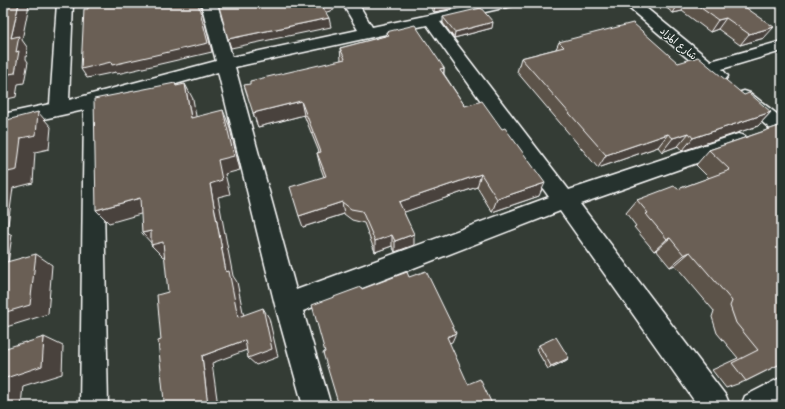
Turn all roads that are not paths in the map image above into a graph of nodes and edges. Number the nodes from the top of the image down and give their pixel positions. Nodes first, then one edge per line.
1 (65, 3) edge
2 (209, 3) edge
3 (350, 3) edge
4 (631, 3) edge
5 (496, 4) edge
6 (430, 19) junction
7 (368, 33) junction
8 (782, 46) edge
9 (226, 64) junction
10 (708, 67) junction
11 (93, 101) junction
12 (59, 108) junction
13 (3, 121) edge
14 (781, 127) edge
15 (565, 200) junction
16 (288, 305) junction
17 (782, 391) edge
18 (94, 406) edge
19 (317, 406) edge
20 (716, 406) edge
21 (755, 406) edge

1 - 12 street
2 - 9 street
3 - 7 street
4 - 10 street, شارع المزاد
5 - 6 street
6 - 7 street
6 - 15 street
7 - 9 street
8 - 10 street
9 - 11 street
9 - 16 street
10 - 14 street, شارع المزاد
11 - 12 street
11 - 18 street
12 - 13 street
14 - 15 street
15 - 16 street
15 - 20 street
16 - 19 street
17 - 21 street

